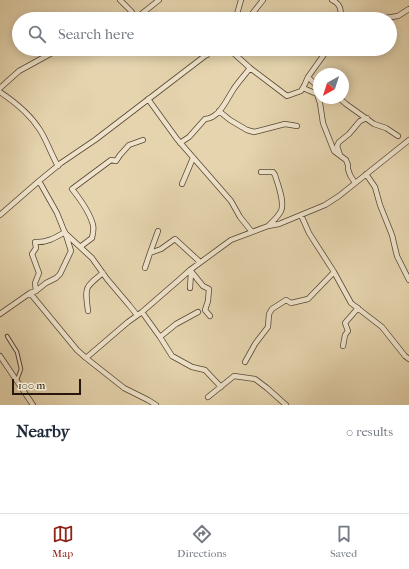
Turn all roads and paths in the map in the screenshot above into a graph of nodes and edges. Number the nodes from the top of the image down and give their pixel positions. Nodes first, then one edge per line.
1 (120, 0) edge
2 (159, 0) edge
3 (241, 0) edge
4 (263, 0) edge
5 (332, 0) edge
6 (409, 9) edge
7 (132, 12) edge
8 (144, 12) edge
9 (238, 12) edge
10 (254, 12) edge
11 (341, 12) edge
12 (397, 16) edge
13 (46, 56) edge
14 (206, 56) edge
15 (237, 56) edge
16 (323, 56) edge
17 (250, 68) junction
18 (308, 77) junction
19 (313, 82) edge
20 (0, 88) edge
21 (303, 88) junction
22 (0, 92) edge
23 (148, 99) junction
24 (346, 104) edge
25 (219, 111) junction
26 (367, 118) junction
27 (297, 126) dead end
28 (398, 136) dead end
29 (143, 140) dead end
30 (409, 140) edge
31 (180, 143) junction
32 (341, 156) junction
33 (194, 158) junction
34 (58, 166) junction
35 (261, 172) dead end
36 (366, 174) junction
37 (39, 181) junction
38 (355, 183) junction
39 (182, 184) dead end
40 (0, 215) edge
41 (301, 215) junction
42 (268, 226) junction
43 (158, 231) dead end
44 (252, 232) junction
45 (65, 233) junction
46 (80, 247) junction
47 (150, 253) junction
48 (200, 262) junction
49 (145, 268) dead end
50 (190, 271) junction
51 (334, 272) junction
52 (103, 273) junction
53 (409, 280) edge
54 (190, 288) dead end
55 (36, 291) junction
56 (30, 293) junction
57 (358, 308) junction
58 (88, 311) dead end
59 (142, 312) junction
60 (198, 312) dead end
61 (0, 314) edge
62 (137, 315) junction
63 (210, 316) dead end
64 (7, 336) dead end
65 (160, 337) junction
66 (342, 346) dead end
67 (0, 356) edge
68 (86, 358) junction
69 (409, 359) edge
70 (245, 362) dead end
71 (17, 381) junction
72 (220, 387) junction
73 (208, 397) dead end
74 (33, 405) edge
75 (156, 405) edge
76 (286, 405) edge

1 - 7 street
2 - 8 street
3 - 9 street
4 - 10 street
5 - 11 street
6 - 12 street
13 - 20 street
14 - 23 street
15 - 17 street
16 - 18 street
17 - 21 street
17 - 25 street
18 - 19 street
18 - 21 street
21 - 32 street
22 - 34 street
23 - 31 street
23 - 34 street
24 - 26 street
25 - 27 street
25 - 31 street
26 - 28 street
26 - 32 street
29 - 46 street
30 - 36 street
31 - 33 street
32 - 38 street
33 - 39 street
33 - 44 street
34 - 37 street
35 - 42 street
36 - 38 street
36 - 53 street
37 - 40 street
37 - 45 street
38 - 41 street
41 - 42 street
41 - 51 street
42 - 44 street
43 - 47 street
44 - 48 street
45 - 46 street
45 - 55 street
45 - 55 street
46 - 52 street
47 - 48 street
47 - 49 street
48 - 50 street
50 - 54 street
50 - 59 street
50 - 63 street
51 - 57 street
51 - 70 street
52 - 58 street
52 - 62 street
55 - 56 street
56 - 61 street
56 - 68 street
57 - 66 street
57 - 69 street
59 - 62 street
59 - 65 street
60 - 65 street
62 - 68 street
64 - 71 lane
65 - 72 street
67 - 71 street
68 - 75 street
71 - 74 street
72 - 73 street
72 - 76 street

